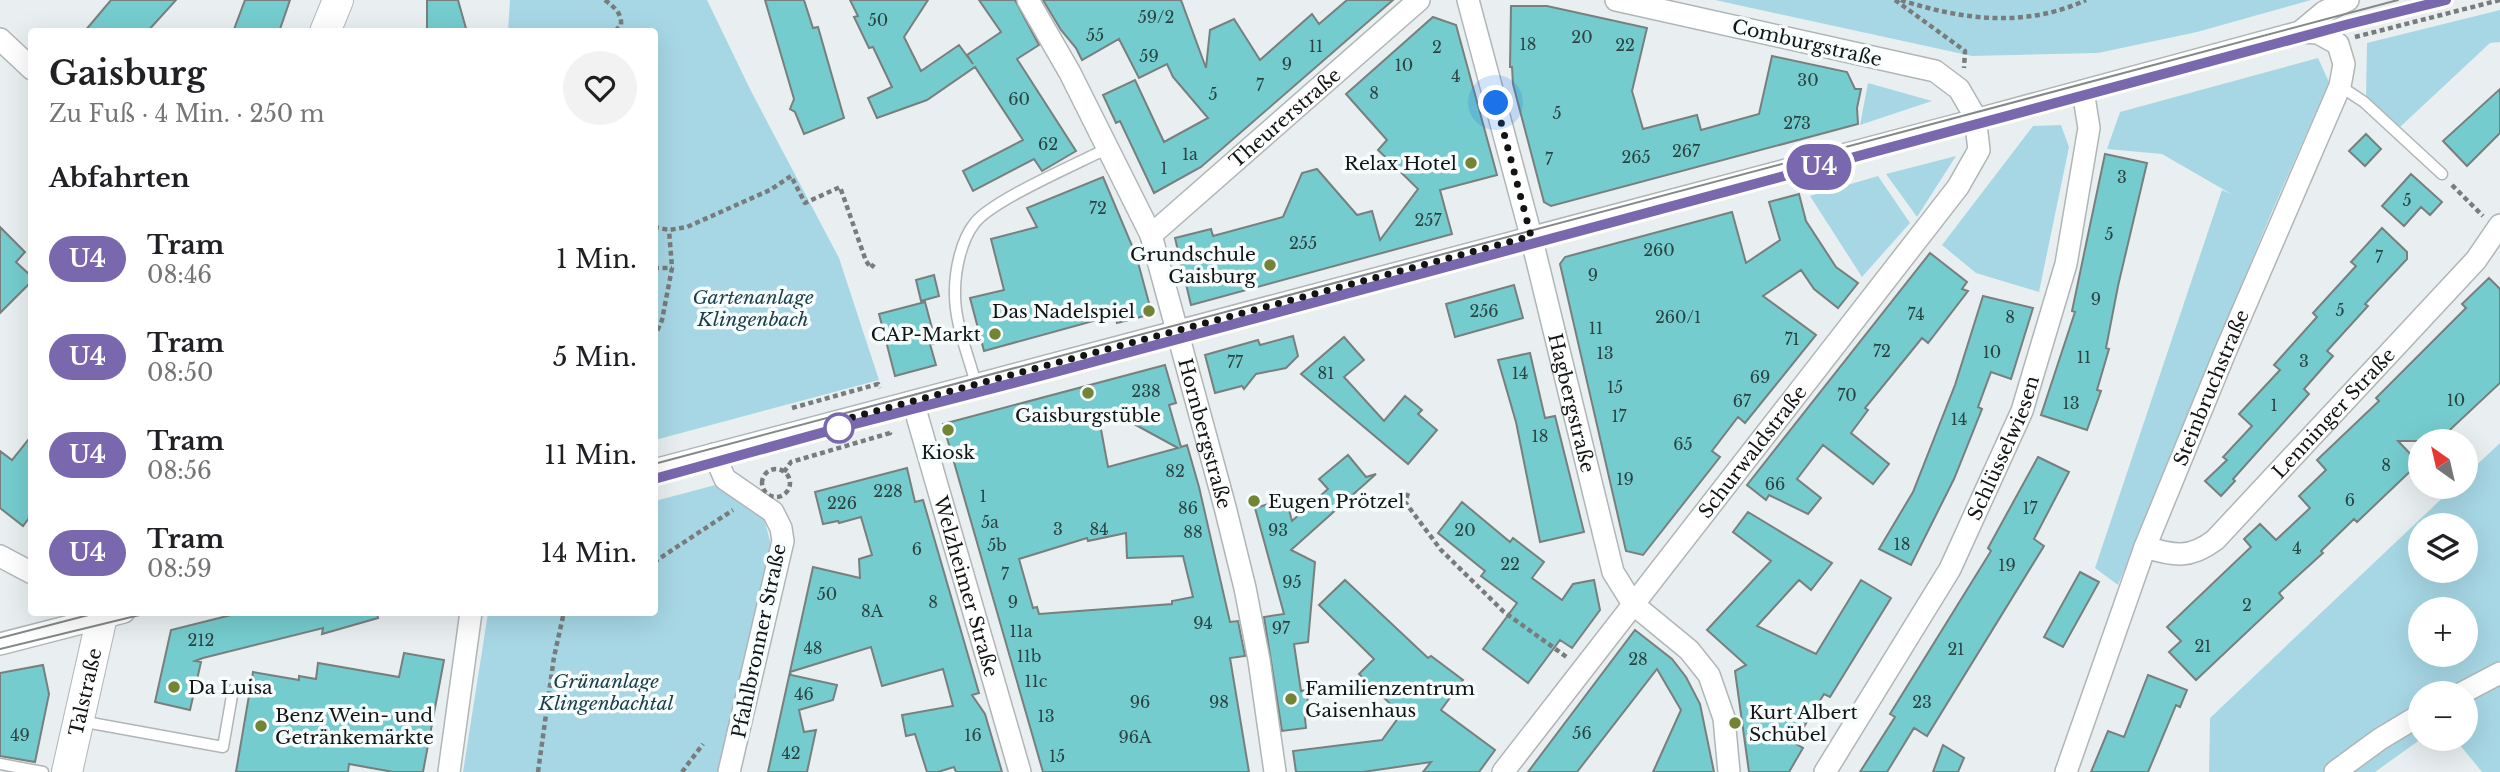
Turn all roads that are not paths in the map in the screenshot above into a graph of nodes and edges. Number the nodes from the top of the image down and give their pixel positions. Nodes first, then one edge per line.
1 (338, 0) edge
2 (1028, 0) edge
3 (1419, 0) edge
4 (1468, 0) edge
5 (1616, 0) edge
6 (2348, 0) edge
7 (327, 28) edge
8 (2300, 32) junction
9 (0, 39) edge
10 (28, 65) edge
11 (2340, 86) junction
12 (2082, 91) junction
13 (1975, 120) junction
14 (1108, 148) junction
15 (2442, 174) road end
16 (2498, 227) edge
17 (1152, 235) junction
18 (1531, 236) junction
19 (1178, 332) junction
20 (976, 384) junction
21 (914, 402) junction
22 (714, 454) junction
23 (658, 469) edge
24 (2145, 547) junction
25 (0, 556) edge
26 (28, 571) edge
27 (1633, 604) junction
28 (98, 616) edge
29 (105, 616) edge
30 (470, 616) edge
31 (0, 644) edge
32 (2500, 673) edge
33 (2478, 685) edge
34 (233, 690) dead end
35 (79, 721) junction
36 (2408, 722) edge
37 (0, 764) edge
38 (43, 772) edge
39 (67, 772) edge
40 (449, 772) edge
41 (729, 772) edge
42 (1020, 772) edge
43 (1275, 772) edge
44 (1503, 772) edge
45 (1729, 772) edge
46 (1825, 772) edge
47 (2066, 772) edge
48 (2335, 772) edge

1 - 7 main road
2 - 14 street, Hornbergstraße
3 - 17 street, Theurerstraße
4 - 18 street, Hagbergstraße
5 - 13 street, Comburgstraße
6 - 8 street
8 - 11 street, Steinbruchstraße
8 - 12 street
9 - 10 street
11 - 15 lane
11 - 24 street, Steinbruchstraße
12 - 13 street
12 - 46 street, Schlüsselwiesen
13 - 18 street
13 - 27 street, Schurwaldstraße
14 - 17 street, Hornbergstraße
14 - 20 lane
16 - 24 street, Lenninger Straße
17 - 19 street, Hornbergstraße
18 - 19 street
18 - 27 street, Hagbergstraße
19 - 20 street
19 - 43 street, Hornbergstraße
20 - 21 street
21 - 22 street
21 - 42 street, Welzheimer Straße
22 - 23 street
22 - 41 street, Pfahlbronner Straße
24 - 47 street, Steinbruchstraße
25 - 26 street
27 - 44 street, Schurwaldstraße
27 - 45 street, Hagbergstraße
28 - 31 street
29 - 35 main road, Talstraße
30 - 40 street
32 - 33 street
34 - 35 lane
35 - 39 main road, Talstraße
36 - 48 street
37 - 38 lane

